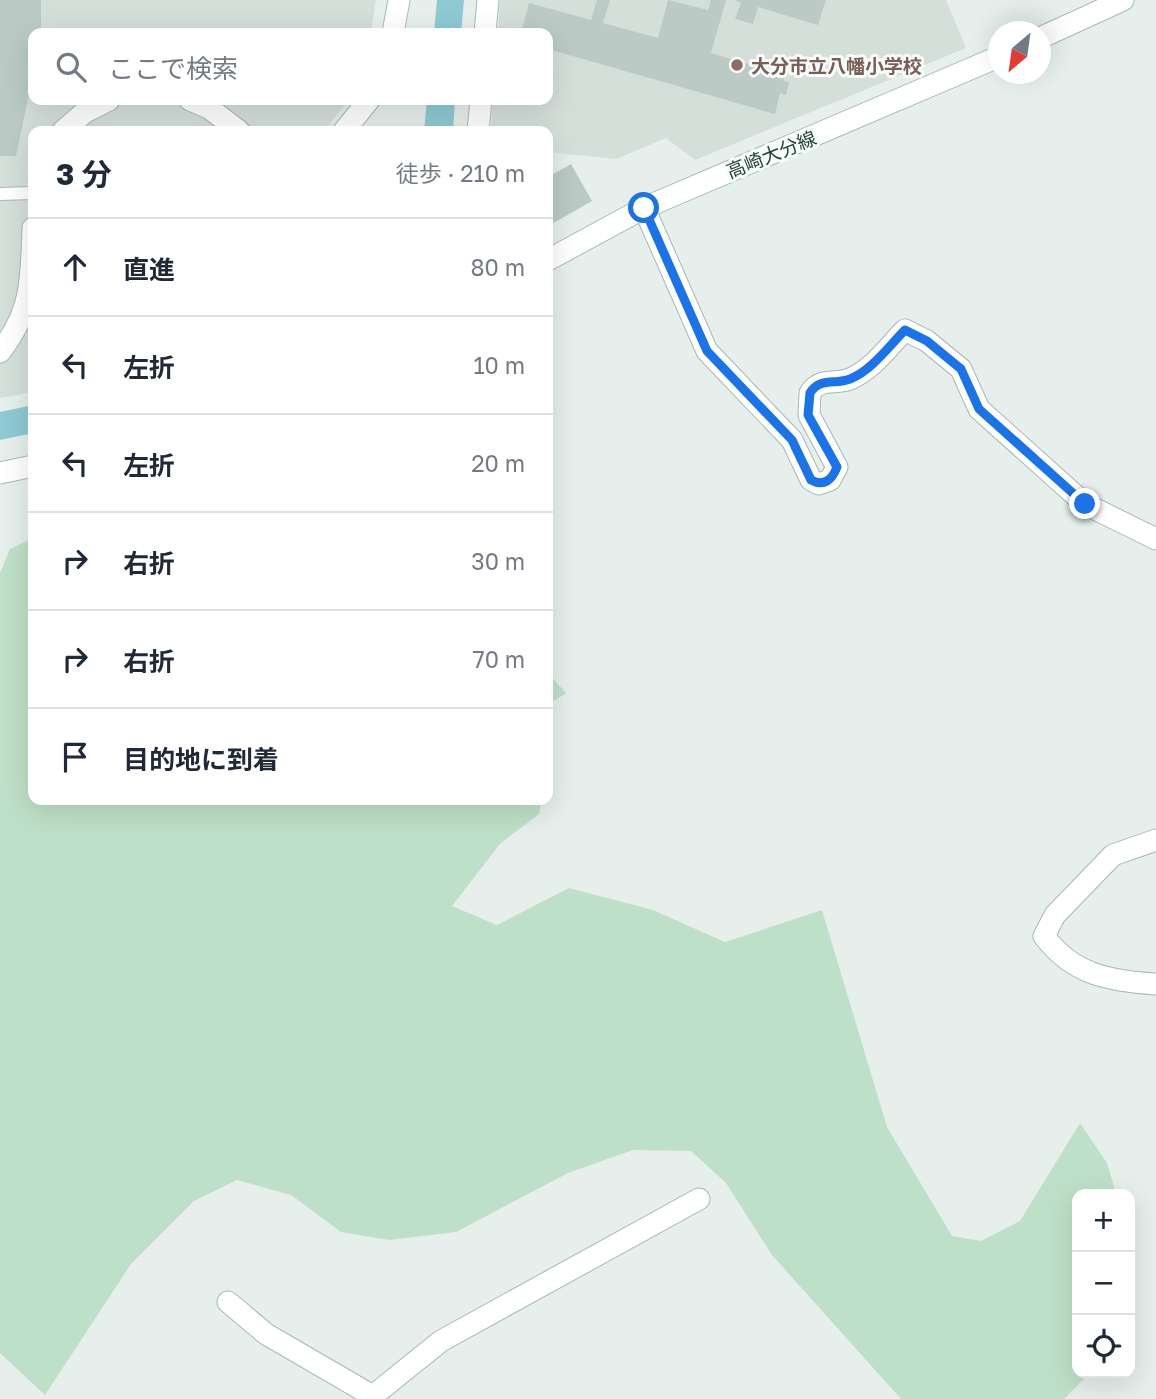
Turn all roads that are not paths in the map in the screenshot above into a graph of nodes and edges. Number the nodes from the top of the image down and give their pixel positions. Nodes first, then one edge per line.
1 (399, 0) edge
2 (488, 0) edge
3 (1123, 0) edge
4 (394, 28) edge
5 (485, 28) edge
6 (1051, 33) edge
7 (988, 62) edge
8 (98, 105) edge
9 (202, 105) edge
10 (365, 105) edge
11 (481, 105) edge
12 (68, 126) edge
13 (232, 126) edge
14 (348, 126) edge
15 (478, 126) edge
16 (28, 193) edge
17 (0, 194) edge
18 (644, 208) junction
19 (553, 257) edge
20 (28, 315) edge
21 (0, 352) edge
22 (28, 467) edge
23 (0, 473) edge
24 (1156, 540) edge
25 (1156, 840) edge
26 (1156, 984) edge
27 (699, 1199) dead end
28 (228, 1302) dead end
29 (370, 1397) edge

1 - 4 street
2 - 5 street
3 - 6 street
7 - 18 street, 高崎大分線
8 - 12 street
9 - 13 street
10 - 14 street
11 - 15 street
16 - 17 lane
18 - 19 street, 高崎大分線
18 - 24 street
20 - 21 street
22 - 23 street
25 - 26 street
27 - 29 street
28 - 29 street

